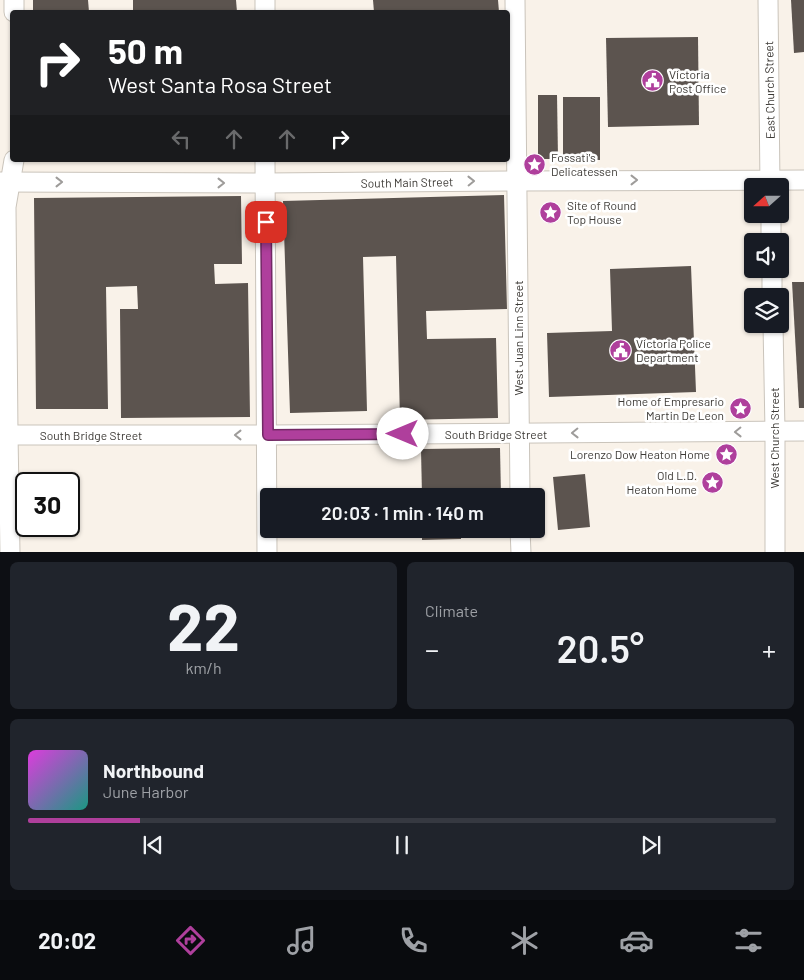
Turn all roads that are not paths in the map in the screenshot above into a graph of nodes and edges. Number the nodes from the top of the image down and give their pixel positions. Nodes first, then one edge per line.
1 (515, 0) edge
2 (768, 0) edge
3 (13, 162) edge
4 (265, 162) edge
5 (770, 178) edge
6 (517, 180) junction
7 (804, 180) edge
8 (789, 181) edge
9 (5, 182) edge
10 (266, 183) junction
11 (744, 183) edge
12 (773, 333) edge
13 (775, 431) junction
14 (804, 431) edge
15 (4, 434) edge
16 (519, 434) junction
17 (268, 435) junction
18 (520, 488) edge
19 (520, 538) edge
20 (10, 552) edge
21 (268, 552) edge
22 (521, 552) edge
23 (775, 552) edge

1 - 6 street, West Juan Linn Street
2 - 5 street, East Church Street
3 - 9 street
4 - 10 street
10 -> 6 street, South Main Street
6 -> 11 street, South Main Street
6 - 16 street, West Juan Linn Street
7 - 8 street, South Main Street
9 -> 10 street, South Main Street
9 - 15 street
10 - 17 street
12 - 13 street, West Church Street
13 - 14 street, South Bridge Street
13 -> 16 street, South Bridge Street
13 - 23 street, West Church Street
17 -> 15 street, South Bridge Street
15 - 20 street
16 - 17 street, South Bridge Street
16 - 18 street, West Juan Linn Street
17 - 21 street
19 - 22 street

